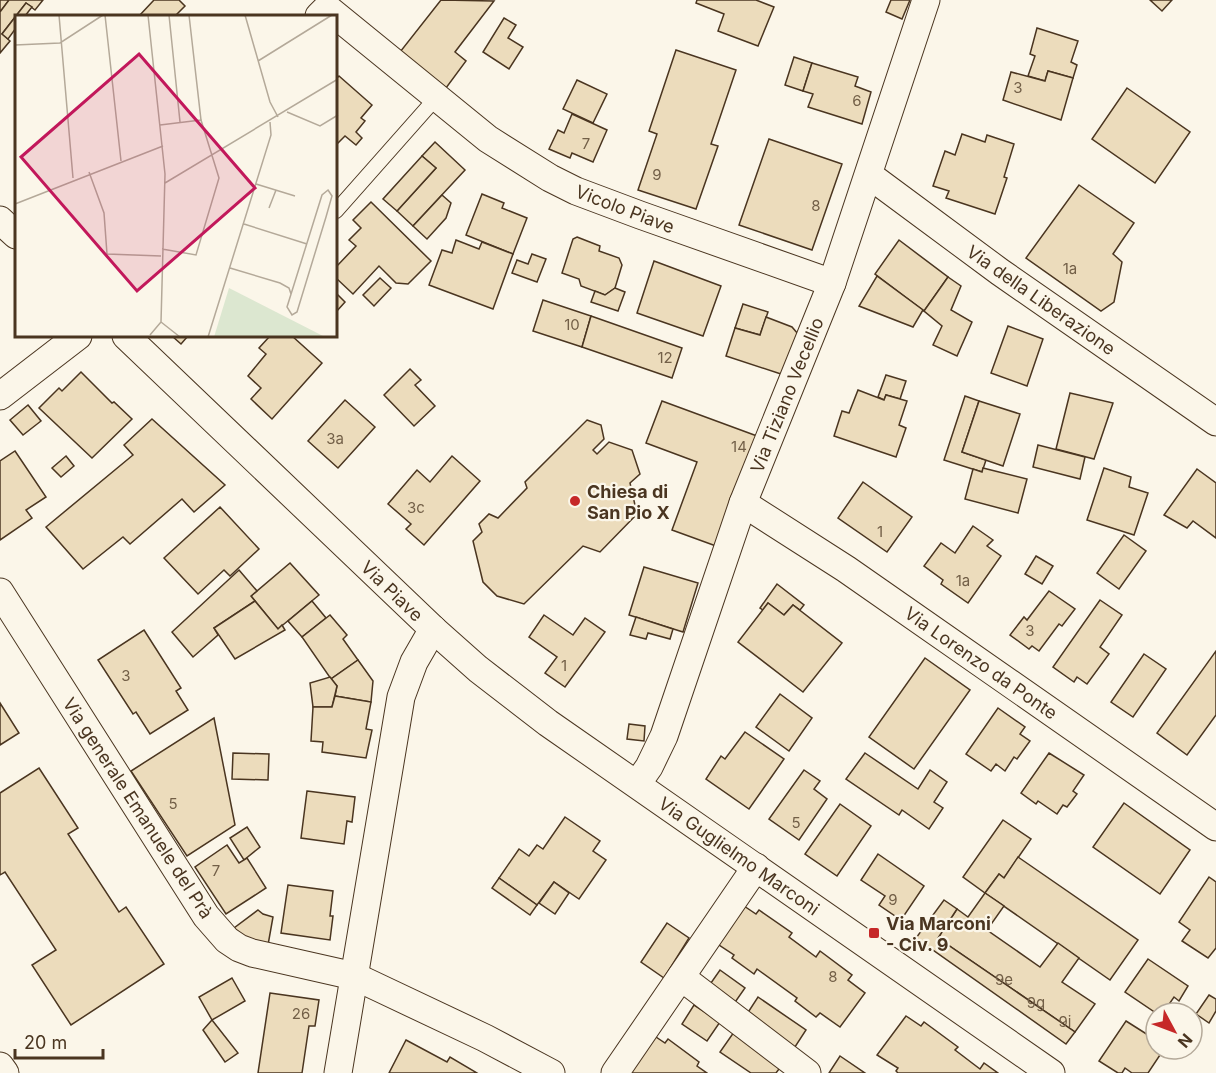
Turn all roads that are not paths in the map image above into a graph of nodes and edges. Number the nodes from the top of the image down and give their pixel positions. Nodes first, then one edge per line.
1 (926, 0) edge
2 (320, 15) edge
3 (335, 15) edge
4 (338, 17) edge
5 (436, 98) junction
6 (869, 175) junction
7 (338, 209) edge
8 (0, 220) edge
9 (15, 234) edge
10 (832, 283) junction
11 (75, 338) edge
12 (128, 338) edge
13 (0, 396) edge
14 (1216, 422) edge
15 (743, 503) junction
16 (0, 592) edge
17 (433, 629) junction
18 (637, 784) junction
19 (1216, 827) edge
20 (756, 867) junction
21 (354, 976) junction
22 (681, 977) junction
23 (0, 1066) edge
24 (4, 1073) edge
25 (338, 1073) edge
26 (551, 1073) edge
27 (615, 1073) edge
28 (807, 1073) edge
29 (1051, 1073) edge

1 - 6 street, Via Tiziano Vecellio
2 - 3 street, Vicolo Piave
4 - 5 street, Vicolo Piave
5 - 7 lane
5 - 10 street, Vicolo Piave
6 - 10 street, Via Tiziano Vecellio
6 - 14 street, Via della Liberazione
8 - 9 street
10 - 15 street, Via Tiziano Vecellio
11 - 13 street
12 - 17 street, Via Piave
15 - 18 street, Via Tiziano Vecellio
15 - 19 street, Via Lorenzo da Ponte
16 - 21 street, Via generale Emanuele del Prà
17 - 18 street, Via Guglielmo Marconi
17 - 21 street, Via Piave
18 - 20 street, Via Guglielmo Marconi
20 - 22 street
20 - 29 street, Via Guglielmo Marconi
21 - 25 street, Via Piave
21 - 26 street, Via generale Emanuele del Prà
22 - 27 street
22 - 28 street
23 - 24 street

